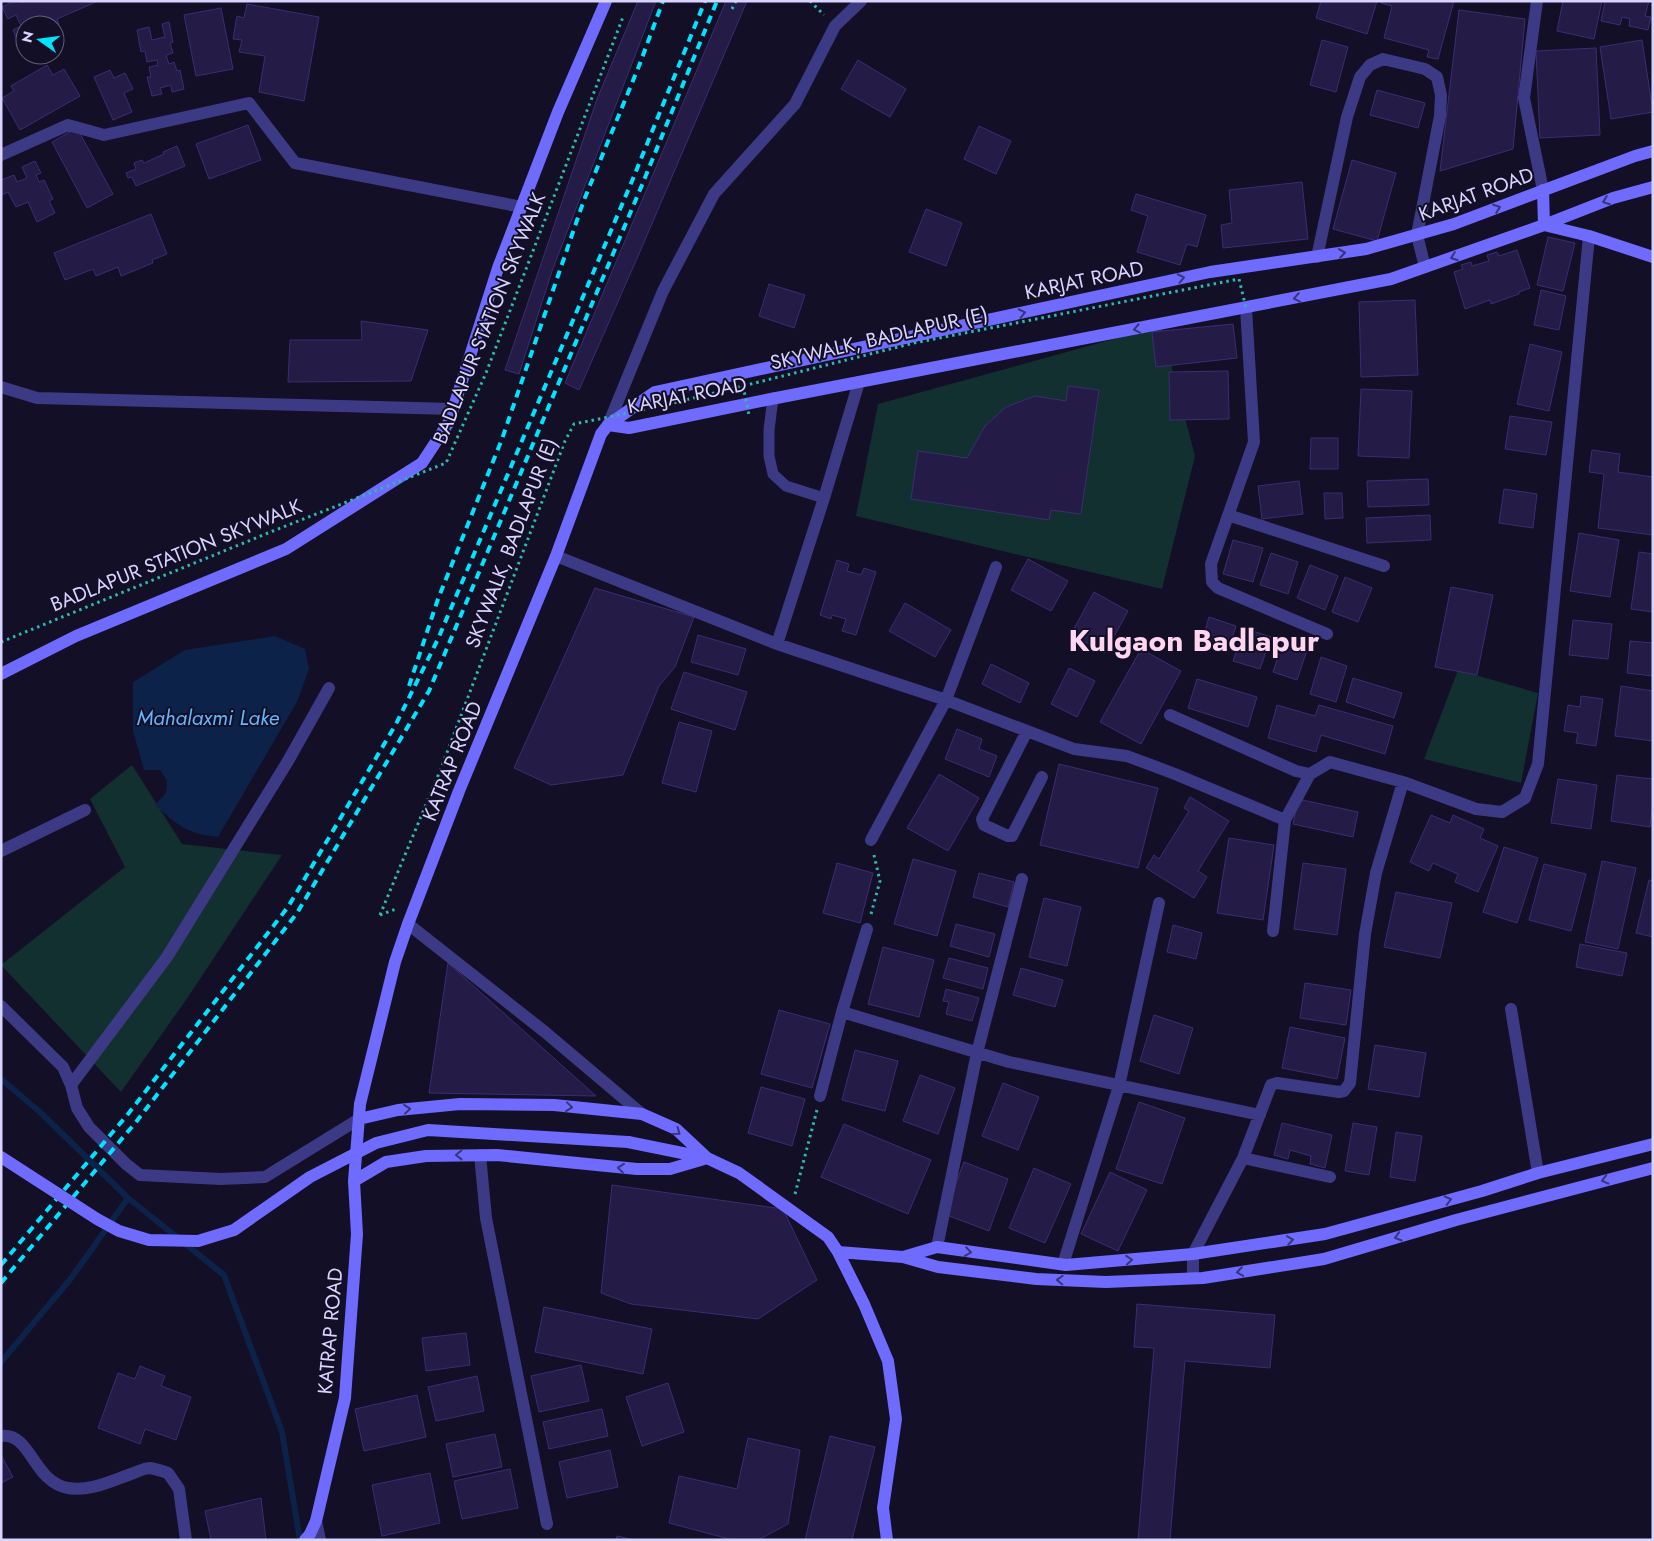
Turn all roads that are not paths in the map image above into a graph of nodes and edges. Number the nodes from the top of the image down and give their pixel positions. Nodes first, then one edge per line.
1 (606, 1) edge
2 (861, 1) edge
3 (1537, 1) edge
4 (1653, 151) edge
5 (1, 155) edge
6 (1653, 187) edge
7 (1543, 190) junction
8 (522, 207) junction
9 (1544, 225) junction
10 (1417, 235) junction
11 (1589, 236) junction
12 (1316, 257) junction
13 (1653, 257) edge
14 (1425, 267) junction
15 (1246, 308) junction
16 (859, 382) junction
17 (1, 387) edge
18 (773, 398) junction
19 (454, 409) junction
20 (608, 425) junction
21 (824, 498) junction
22 (1228, 515) junction
23 (556, 556) junction
24 (1384, 566) dead end
25 (996, 567) dead end
26 (1327, 634) dead end
27 (776, 644) junction
28 (1, 674) edge
29 (329, 688) dead end
30 (946, 700) junction
31 (1170, 714) dead end
32 (1027, 731) junction
33 (1310, 774) junction
34 (1042, 777) dead end
35 (1403, 782) junction
36 (85, 810) dead end
37 (1285, 820) junction
38 (871, 840) road end
39 (1, 851) edge
40 (1022, 879) dead end
41 (1160, 903) dead end
42 (408, 924) junction
43 (867, 929) road end
44 (1273, 931) dead end
45 (1, 1006) edge
46 (1511, 1009) dead end
47 (842, 1012) junction
48 (976, 1053) junction
49 (71, 1085) junction
50 (1119, 1086) junction
51 (820, 1096) road end
52 (642, 1114) junction
53 (1260, 1115) junction
54 (359, 1119) junction
55 (1653, 1144) edge
56 (480, 1155) junction
57 (1, 1157) edge
58 (707, 1158) junction
59 (1243, 1158) junction
60 (1653, 1168) edge
61 (1538, 1173) junction
62 (1330, 1177) dead end
63 (354, 1181) junction
64 (937, 1247) junction
65 (838, 1252) junction
66 (1193, 1254) junction
67 (903, 1256) junction
68 (1066, 1265) junction
69 (1193, 1278) junction
70 (1, 1436) edge
71 (547, 1524) dead end
72 (312, 1538) edge
73 (186, 1540) edge
74 (887, 1540) edge

1 - 8 main road
2 - 20 street
3 - 7 street
4 - 7 main road, KARJAT ROAD
5 - 8 street
6 -> 9 main road, KARJAT ROAD
7 - 9 main road
10 -> 7 main road, KARJAT ROAD
8 - 19 main road
9 - 11 main road
9 -> 14 main road, KARJAT ROAD
12 -> 10 main road, KARJAT ROAD
10 - 12 street
10 - 14 street
11 - 13 main road
11 - 35 street
20 -> 12 main road, KARJAT ROAD
14 -> 15 main road, KARJAT ROAD
15 -> 16 main road, KARJAT ROAD
15 - 22 street
16 - 18 main road, KARJAT ROAD
16 - 21 street
17 - 19 street
18 - 20 main road, KARJAT ROAD
18 - 21 lane
19 - 28 main road
20 - 23 main road, KATRAP ROAD
21 - 27 street
22 - 24 street
22 - 26 street
23 - 27 street
23 - 42 main road, KATRAP ROAD
25 - 30 street
27 - 30 street
29 - 49 street
30 - 32 street
30 - 38 street
31 - 33 street
32 - 34 street
32 - 37 street
33 - 35 street
33 - 37 street
35 - 53 street
36 - 39 street
37 - 44 street
40 - 48 street
41 - 50 street
42 - 52 street
42 - 54 main road, KATRAP ROAD
43 - 47 street
45 - 49 street
46 - 61 street
47 - 48 street
47 - 51 street
48 - 50 street
48 - 64 street
49 - 54 street
50 - 53 street
50 - 68 street
54 -> 52 main road
52 -> 58 main road
53 - 59 street
54 - 63 main road, KATRAP ROAD
55 - 61 main road
58 -> 56 main road
56 -> 63 main road
56 - 71 street
57 - 58 main road, bridge
58 - 65 main road
59 - 62 street
59 - 66 street
60 -> 69 main road
66 -> 61 main road
63 - 72 main road, KATRAP ROAD
64 - 67 main road
64 -> 68 main road
65 - 67 main road
65 - 74 main road
68 -> 66 main road
66 - 69 street
69 -> 67 main road
70 - 73 street

